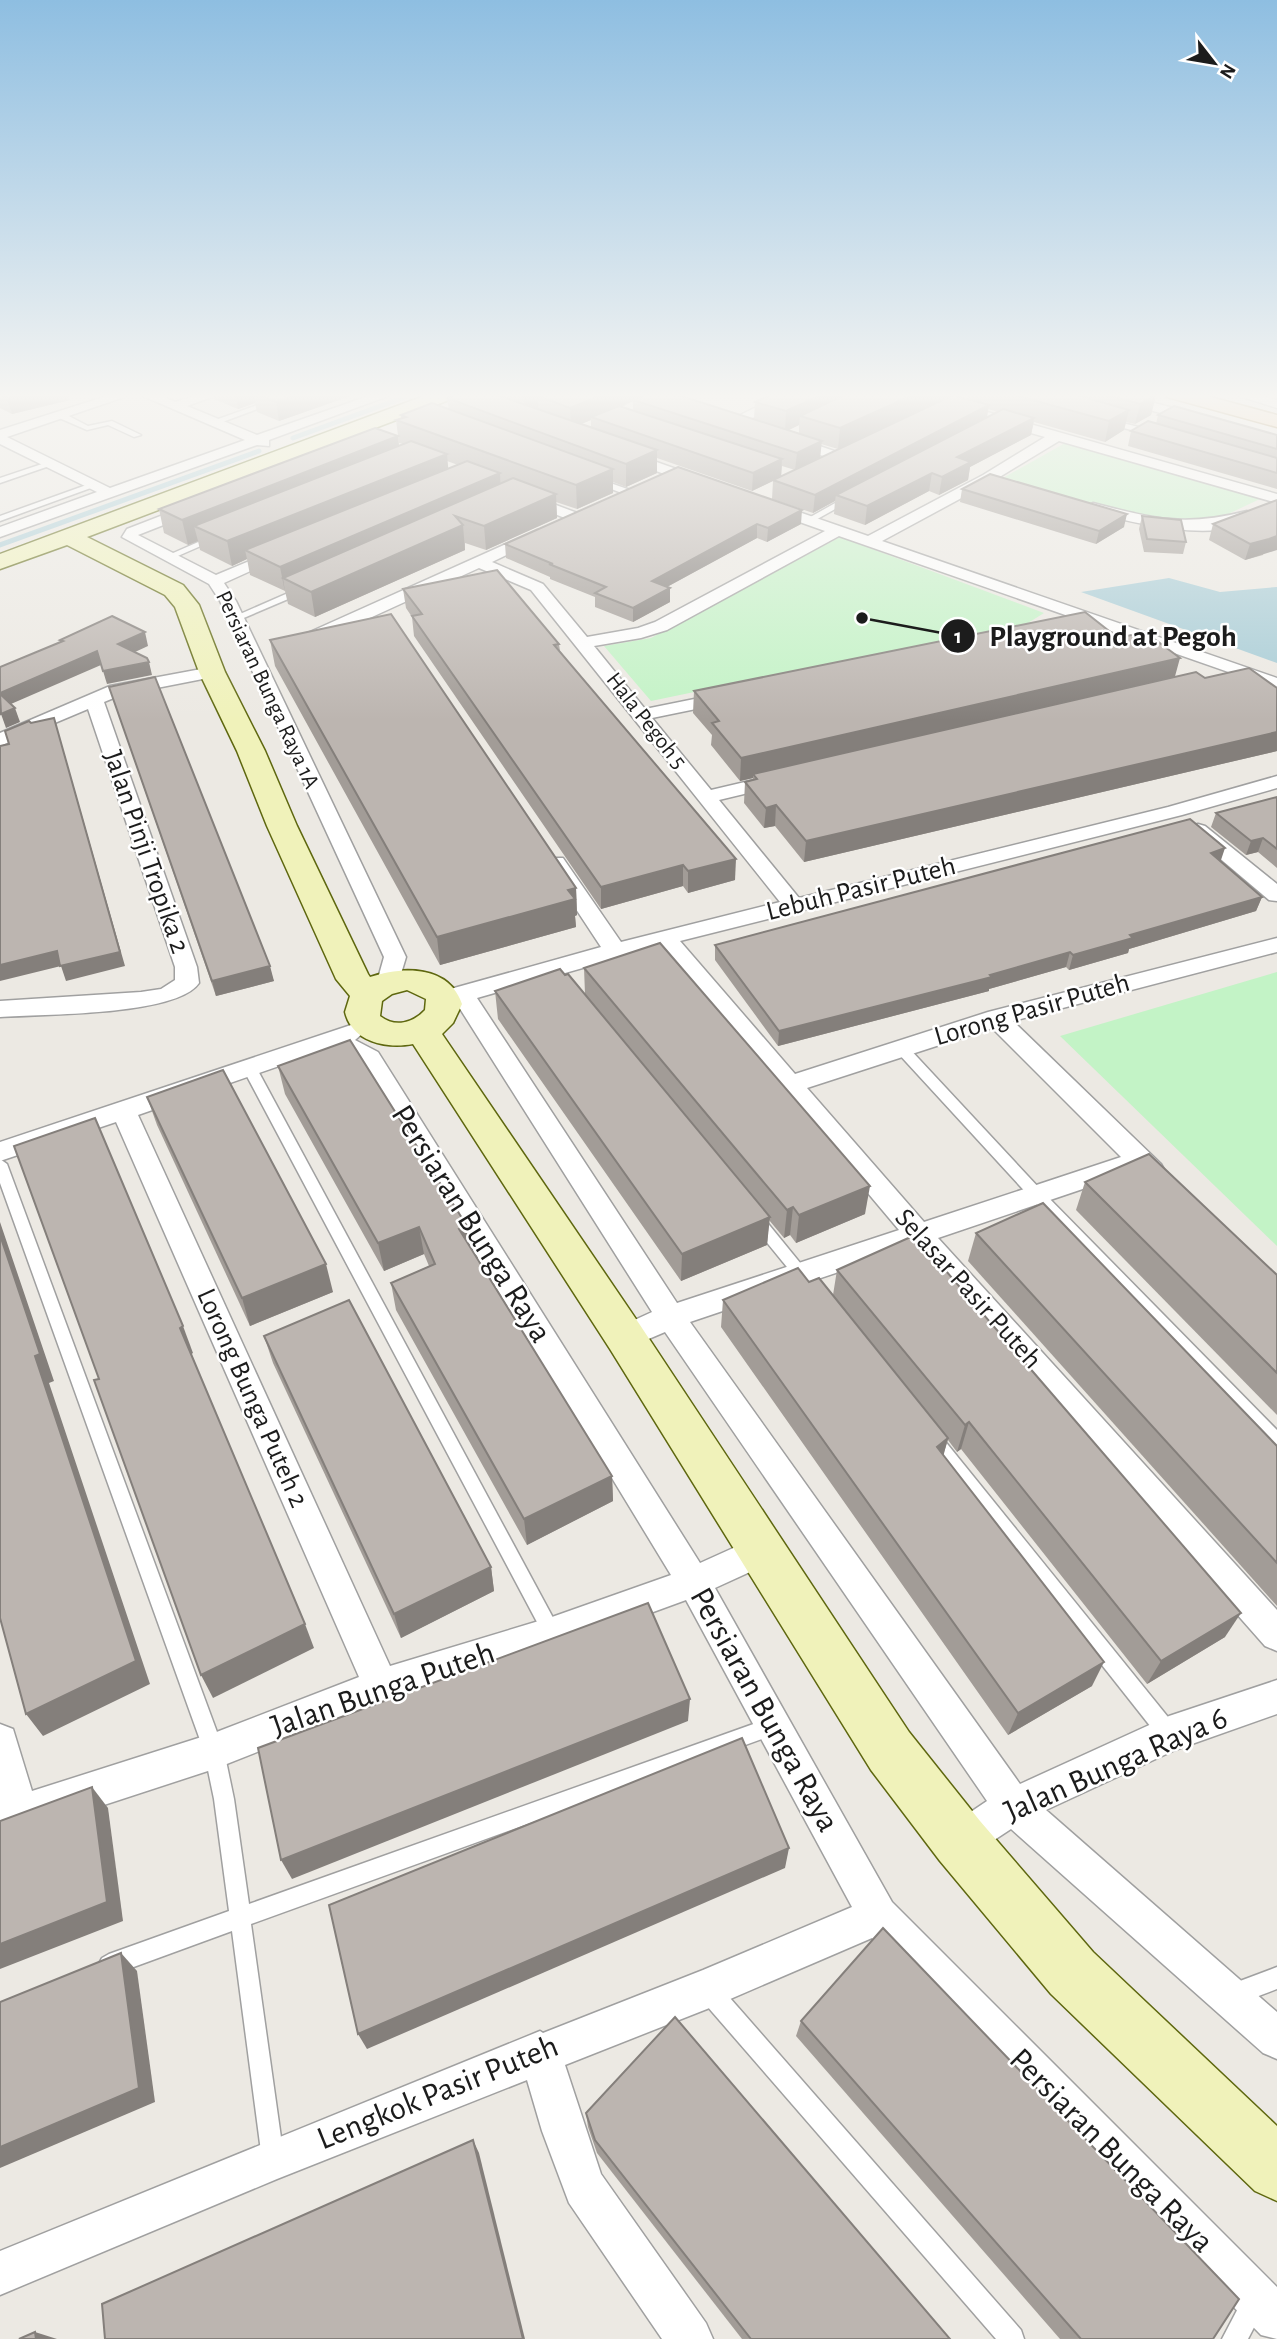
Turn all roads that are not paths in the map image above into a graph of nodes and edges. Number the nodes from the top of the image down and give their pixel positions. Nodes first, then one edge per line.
1 (47, 502) edge
2 (84, 502) edge
3 (159, 502) edge
4 (534, 502) edge
5 (757, 502) edge
6 (844, 502) edge
7 (943, 502) edge
8 (1275, 502) edge
9 (1076, 503) edge
10 (205, 504) edge
11 (0, 519) edge
12 (809, 520) junction
13 (838, 530) junction
14 (0, 532) edge
15 (230, 532) edge
16 (870, 541) junction
17 (84, 545) junction
18 (291, 550) edge
19 (167, 557) junction
20 (0, 562) edge
21 (479, 562) junction
22 (215, 581) junction
23 (310, 586) edge
24 (1068, 613) junction
25 (236, 618) junction
26 (1050, 625) edge
27 (584, 643) junction
28 (294, 646) edge
29 (212, 672) junction
30 (1241, 672) junction
31 (1200, 681) edge
32 (1277, 684) edge
33 (748, 692) edge
34 (94, 698) junction
35 (641, 715) junction
36 (0, 740) edge
37 (800, 775) edge
38 (1277, 782) edge
39 (706, 797) junction
40 (1175, 811) junction
41 (545, 847) edge
42 (1277, 895) edge
43 (793, 905) junction
44 (666, 939) junction
45 (1277, 945) edge
46 (615, 950) junction
47 (380, 990) junction
48 (443, 1008) junction
49 (0, 1009) edge
50 (996, 1018) junction
51 (333, 1038) junction
52 (901, 1048) junction
53 (249, 1068) junction
54 (789, 1085) junction
55 (123, 1110) junction
56 (0, 1152) edge
57 (1141, 1160) junction
58 (0, 1164) edge
59 (1169, 1186) edge
60 (1036, 1194) junction
61 (749, 1210) edge
62 (918, 1234) junction
63 (809, 1284) junction
64 (670, 1317) junction
65 (625, 1337) junction
66 (920, 1423) edge
67 (1277, 1441) edge
68 (762, 1550) junction
69 (694, 1582) junction
70 (552, 1633) junction
71 (1277, 1634) edge
72 (381, 1686) junction
73 (1277, 1697) edge
74 (773, 1726) junction
75 (1168, 1734) junction
76 (0, 1742) edge
77 (214, 1751) junction
78 (1013, 1805) junction
79 (10, 1816) edge
80 (960, 1841) junction
81 (878, 1916) junction
82 (238, 1917) junction
83 (88, 1973) edge
84 (1277, 1979) edge
85 (707, 1989) junction
86 (1230, 1996) junction
87 (1277, 2039) edge
88 (540, 2052) junction
89 (273, 2158) junction
90 (1277, 2169) edge
91 (0, 2273) edge
92 (1267, 2309) edge
93 (690, 2339) edge
94 (1012, 2339) edge
95 (1234, 2339) edge

1 - 11 lane
2 - 14 street
3 - 17 street
4 - 21 street
5 - 12 street
6 - 12 lane
7 - 16 street
8 - 9 street
10 - 19 street, Persiaran Bunga Raya 1A
12 - 13 street
13 - 16 street
13 - 27 street
15 - 19 lane
16 - 24 street
17 - 20 street
17 - 29 street
18 - 22 street
19 - 22 street, Persiaran Bunga Raya 1A
21 - 27 street, Hala Pegoh 5
21 - 28 street
22 - 25 street, Persiaran Bunga Raya 1A
23 - 25 lane
24 - 26 street
24 - 30 street
25 - 47 street, Persiaran Bunga Raya 1A
27 - 35 street, Hala Pegoh 5
29 - 34 street
29 - 47 street
30 - 31 street
30 - 32 street
33 - 35 street
34 - 36 street
34 - 49 street, Jalan Pinji Tropika 2
35 - 39 street, Hala Pegoh 5
37 - 39 street
38 - 40 street, Lebuh Pasir Puteh
39 - 43 street, Hala Pegoh 5
40 - 42 street
40 - 43 street, Lebuh Pasir Puteh
41 - 46 street
43 - 44 street, Lebuh Pasir Puteh
44 - 46 street, Lebuh Pasir Puteh
44 - 54 street, Selasar Pasir Puteh
45 - 50 street, Lorong Pasir Puteh
46 - 48 street, Lebuh Pasir Puteh
47 - 48 street
47 - 48 street
47 - 51 street
48 - 64 street
48 - 65 street
50 - 52 street, Lorong Pasir Puteh
50 - 57 street
51 - 53 street
51 - 69 street, Persiaran Bunga Raya
52 - 54 street, Lorong Pasir Puteh
52 - 60 lane
53 - 55 street
53 - 70 lane
54 - 62 street, Selasar Pasir Puteh
55 - 56 street
55 - 72 street, Lorong Bunga Puteh 2
57 - 59 street
57 - 60 street
58 - 77 lane
60 - 62 street
60 - 67 lane
61 - 63 lane
62 - 63 street
62 - 71 street, Selasar Pasir Puteh
63 - 64 street
64 - 65 street
64 - 78 street
65 - 68 street
66 - 75 lane
68 - 69 street, Jalan Bunga Puteh
68 - 80 street
69 - 70 street, Jalan Bunga Puteh
69 - 74 street, Persiaran Bunga Raya
70 - 72 street, Jalan Bunga Puteh
72 - 77 street, Jalan Bunga Puteh
73 - 75 street, Jalan Bunga Raya 6
74 - 81 street, Persiaran Bunga Raya
74 - 82 lane
75 - 78 street, Jalan Bunga Raya 6
76 - 79 street
77 - 79 street, Jalan Bunga Puteh
77 - 82 lane
78 - 80 street, Jalan Bunga Raya 6
78 - 86 street
80 - 90 street
81 - 85 street, Lengkok Pasir Puteh
81 - 92 street, Persiaran Bunga Raya
82 - 83 lane
82 - 89 lane
84 - 86 lane
85 - 88 street, Lengkok Pasir Puteh
85 - 94 lane
86 - 87 street
88 - 89 street, Lengkok Pasir Puteh
88 - 93 street
89 - 91 street, Lengkok Pasir Puteh
92 - 95 lane

